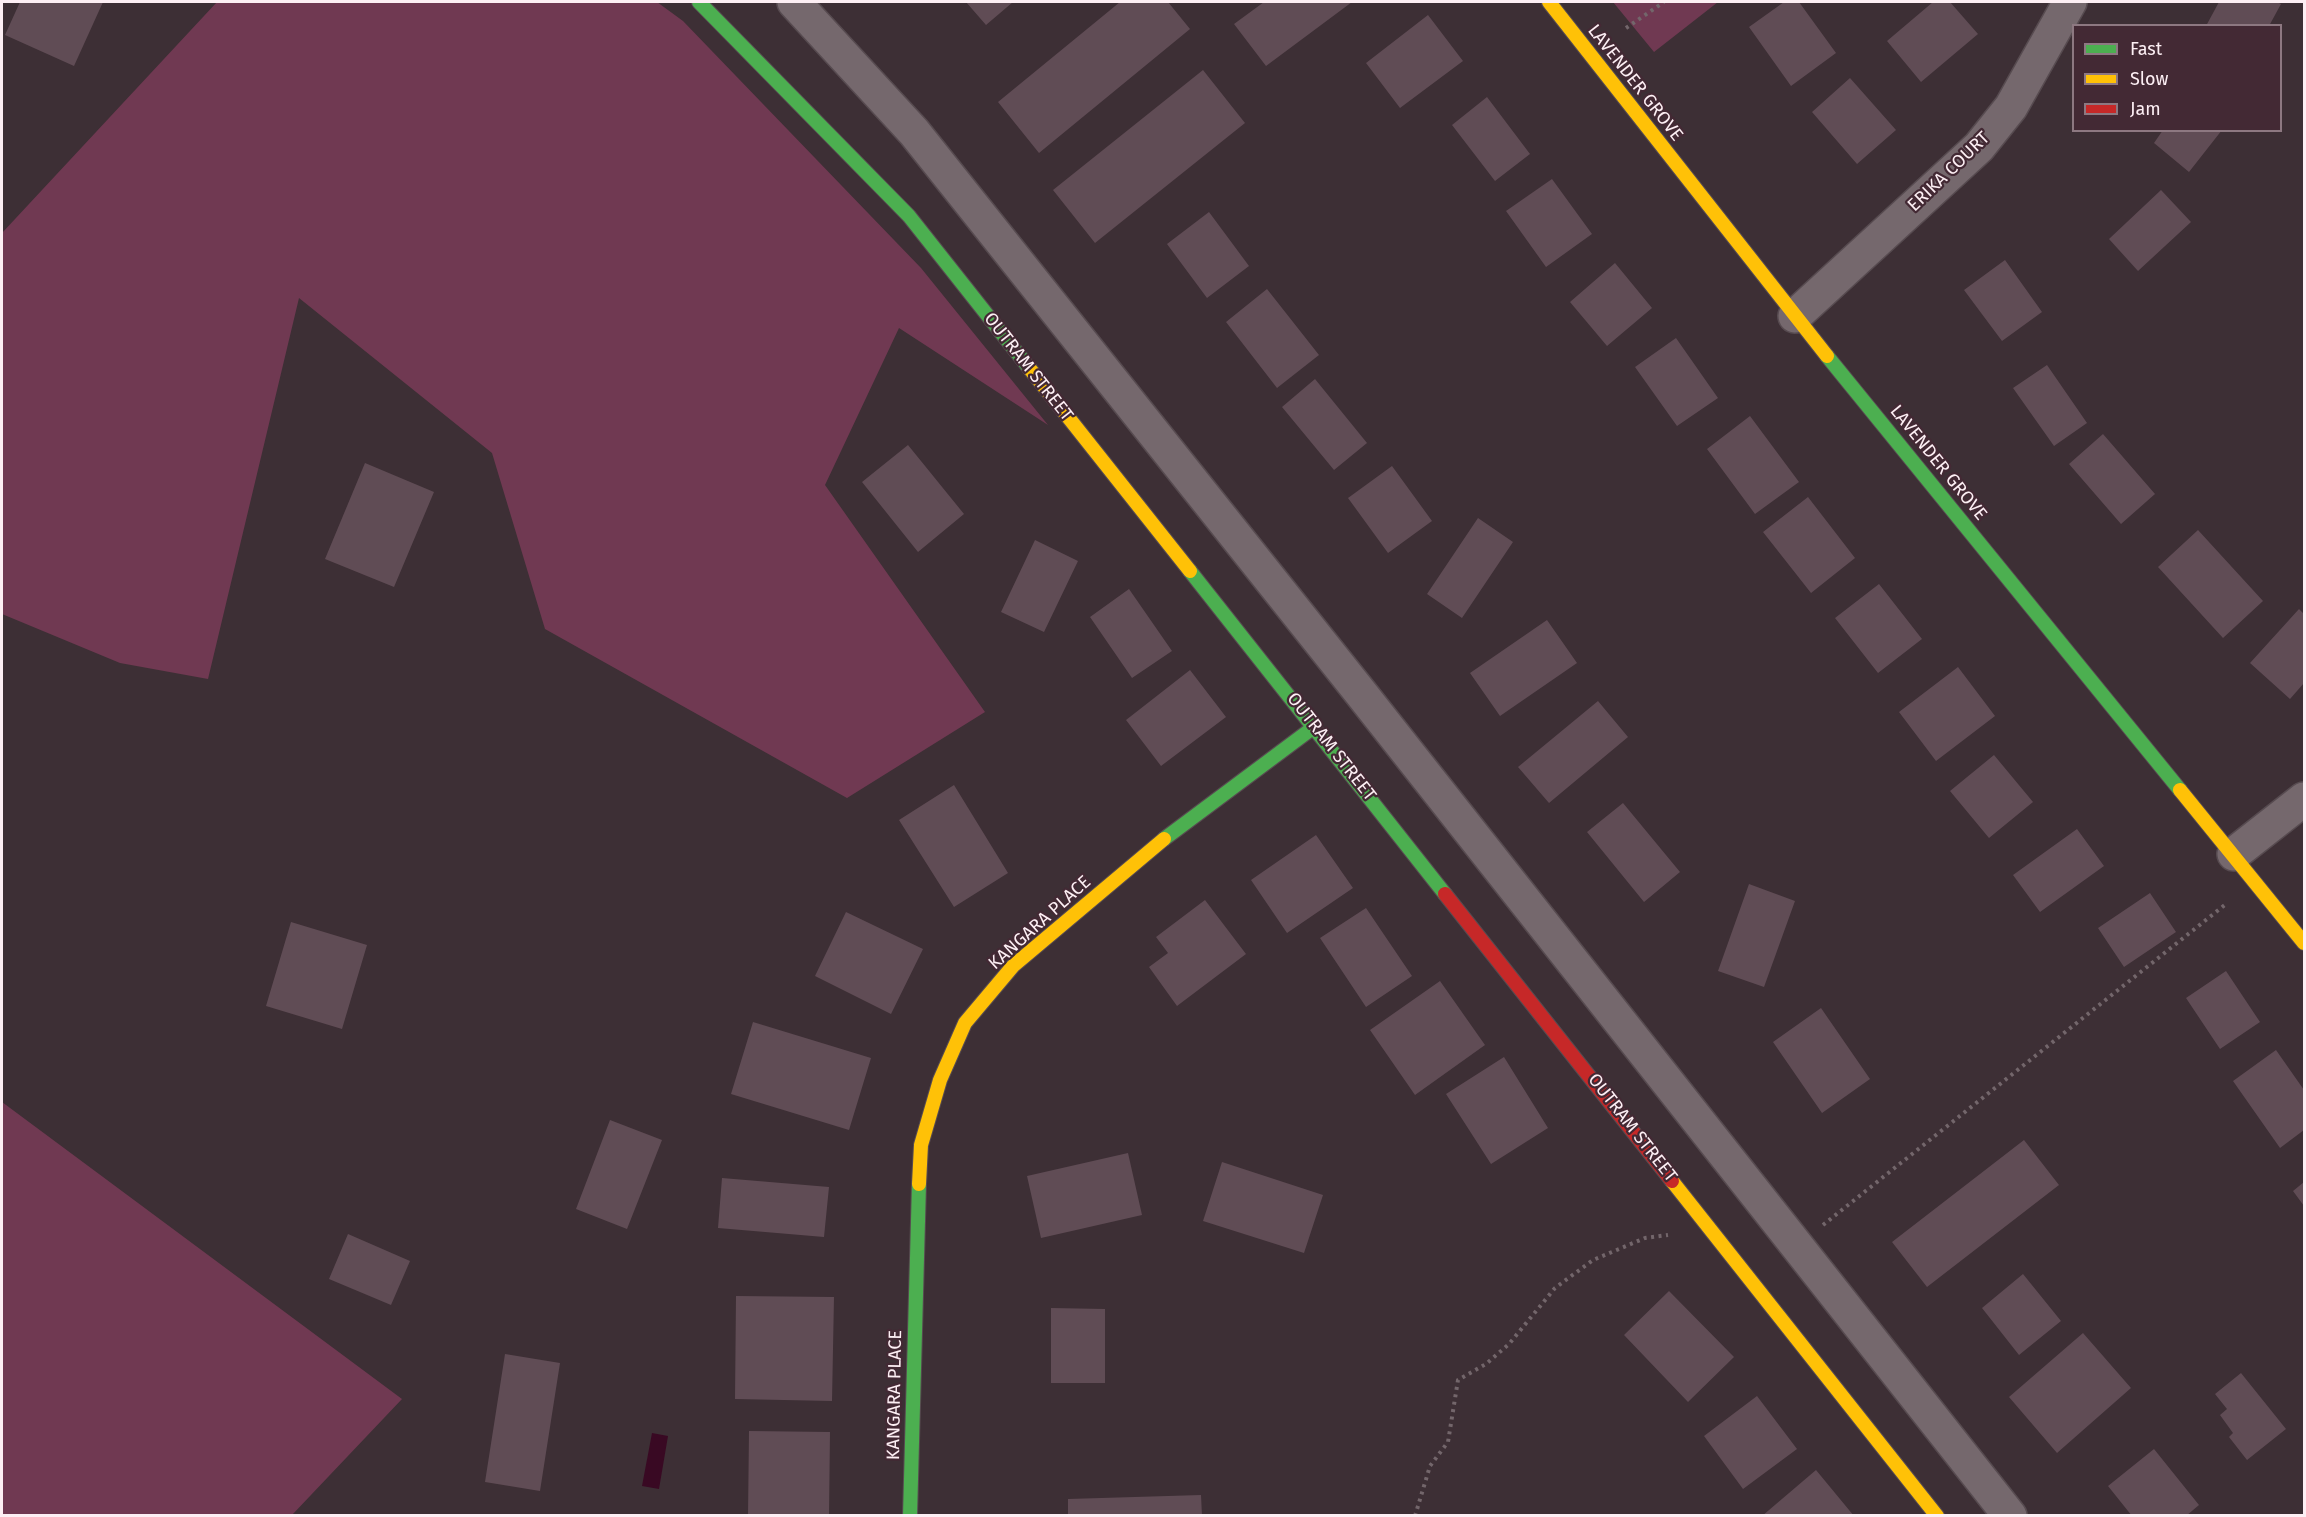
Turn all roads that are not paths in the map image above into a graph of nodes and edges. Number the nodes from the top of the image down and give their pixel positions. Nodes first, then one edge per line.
1 (699, 2) edge
2 (794, 2) edge
3 (1549, 2) edge
4 (2070, 2) edge
5 (1795, 316) junction
6 (1314, 727) junction
7 (2304, 799) edge
8 (2234, 854) junction
9 (2304, 943) edge
10 (910, 1515) edge
11 (1936, 1515) edge
12 (2010, 1515) edge

1 - 6 street, OUTRAM STREET
2 - 12 street
3 - 5 street, LAVENDER GROVE
4 - 5 street, ERIKA COURT
5 - 8 street, LAVENDER GROVE
6 - 10 street, KANGARA PLACE
6 - 11 street, OUTRAM STREET
7 - 8 street
8 - 9 street, LAVENDER GROVE

